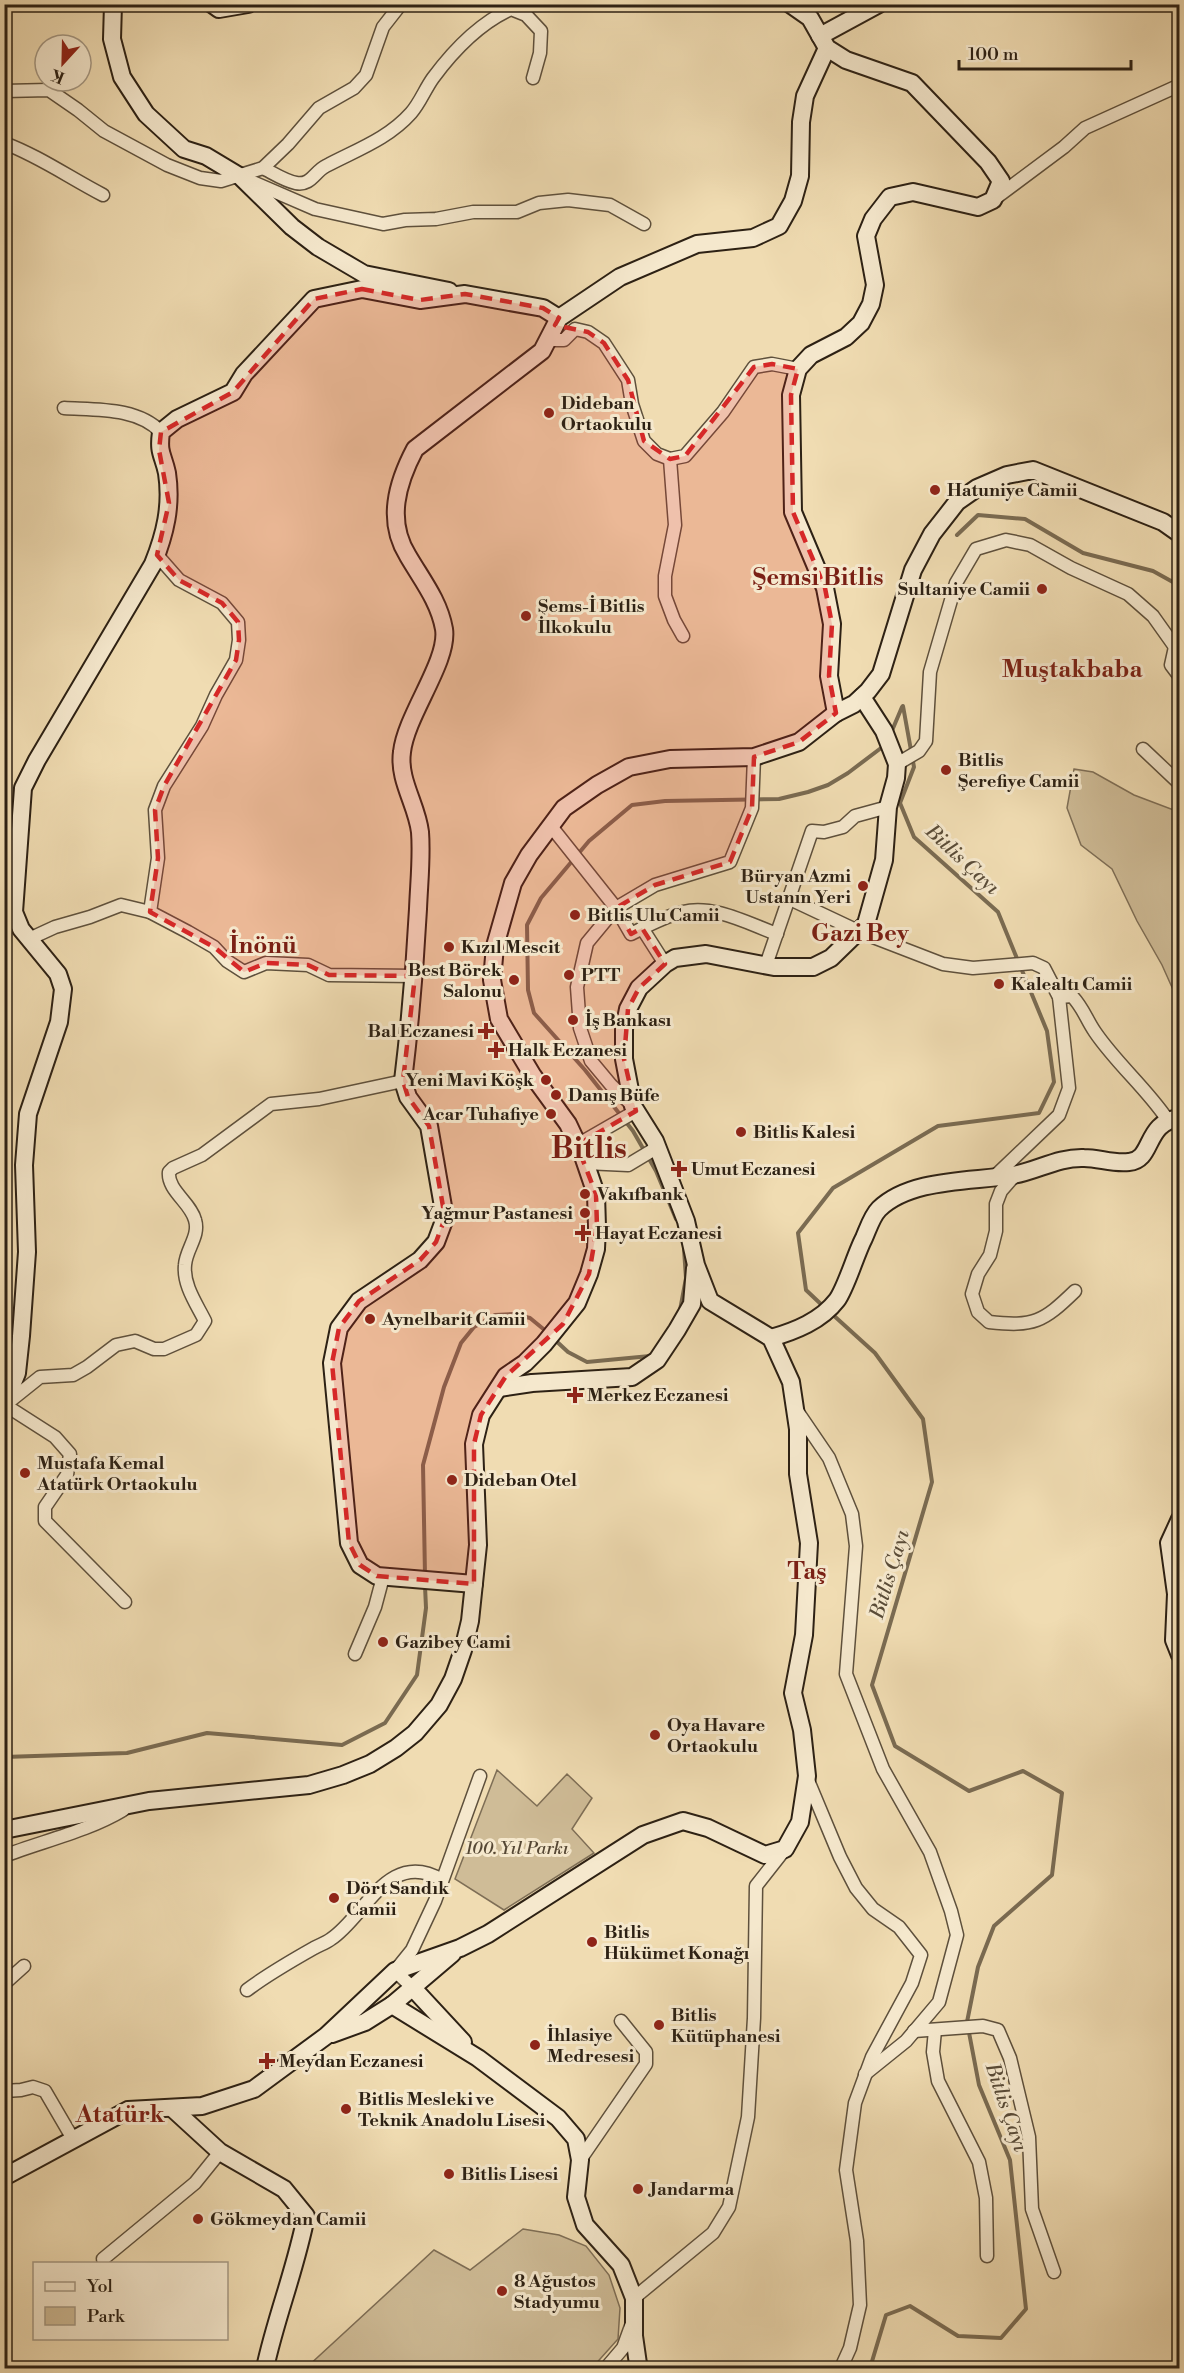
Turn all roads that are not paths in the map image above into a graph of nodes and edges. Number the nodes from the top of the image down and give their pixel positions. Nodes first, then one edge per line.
1 (113, 4) edge
2 (212, 4) edge
3 (248, 4) edge
4 (401, 4) edge
5 (790, 4) edge
6 (879, 4) edge
7 (811, 11) edge
8 (823, 42) junction
9 (533, 78) dead end
10 (1179, 85) edge
11 (4, 91) edge
12 (4, 143) edge
13 (262, 168) junction
14 (241, 177) junction
15 (103, 195) dead end
16 (993, 200) junction
17 (644, 224) dead end
18 (465, 294) junction
19 (559, 318) junction
20 (548, 340) junction
21 (798, 369) junction
22 (64, 408) dead end
23 (161, 432) junction
24 (669, 459) junction
25 (1179, 534) edge
26 (157, 555) junction
27 (683, 636) dead end
28 (1177, 648) edge
29 (1179, 677) edge
30 (862, 697) junction
31 (836, 713) junction
32 (1143, 749) dead end
33 (754, 757) junction
34 (897, 758) junction
35 (1179, 784) edge
36 (888, 807) junction
37 (550, 825) junction
38 (790, 899) junction
39 (616, 908) junction
40 (150, 912) junction
41 (9, 918) edge
42 (642, 928) junction
43 (860, 932) junction
44 (777, 934) junction
45 (29, 939) junction
46 (665, 964) junction
47 (766, 965) junction
48 (415, 976) junction
49 (1059, 997) junction
50 (404, 1081) junction
51 (633, 1111) junction
52 (1173, 1119) edge
53 (577, 1145) junction
54 (656, 1149) junction
55 (585, 1163) junction
56 (1015, 1175) junction
57 (994, 1177) junction
58 (696, 1265) junction
59 (1075, 1291) dead end
60 (771, 1338) junction
61 (499, 1388) junction
62 (4, 1406) edge
63 (796, 1410) junction
64 (1179, 1519) edge
65 (383, 1577) junction
66 (474, 1584) junction
67 (125, 1602) dead end
68 (355, 1654) dead end
69 (1179, 1655) edge
70 (480, 1776) dead end
71 (807, 1776) junction
72 (132, 1804) junction
73 (4, 1830) edge
74 (785, 1849) junction
75 (4, 1856) edge
76 (442, 1881) junction
77 (460, 1948) junction
78 (24, 1966) dead end
79 (395, 1971) junction
80 (4, 1984) edge
81 (376, 1987) junction
82 (412, 1987) junction
83 (247, 1989) dead end
84 (392, 2005) junction
85 (621, 2021) dead end
86 (935, 2030) junction
87 (914, 2031) junction
88 (326, 2036) junction
89 (478, 2058) junction
90 (865, 2074) junction
91 (4, 2091) edge
92 (172, 2108) junction
93 (73, 2139) junction
94 (220, 2152) junction
95 (580, 2160) junction
96 (4, 2177) edge
97 (987, 2256) dead end
98 (103, 2259) dead end
99 (1054, 2272) dead end
100 (634, 2298) junction
101 (634, 2319) junction
102 (265, 2368) edge
103 (606, 2368) edge
104 (641, 2368) edge
105 (841, 2368) edge

1 - 14 street
2 - 3 street
4 - 13 street
5 - 7 street
6 - 8 street
7 - 8 street
8 - 16 street
8 - 19 street
9 - 13 street
10 - 16 street
11 - 14 street
12 - 15 street
13 - 14 street
14 - 17 street
14 - 18 street
16 - 21 street
18 - 19 street
18 - 23 street
19 - 20 street
20 - 24 street
20 - 48 street
21 - 24 street
21 - 31 street
22 - 23 street
23 - 26 street
24 - 27 street
25 - 30 street
26 - 40 street
26 - 41 street
28 - 29 street
28 - 34 street
30 - 31 street
30 - 34 street
31 - 33 street
32 - 35 street
33 - 37 street
33 - 39 street
34 - 36 street
36 - 38 street
36 - 43 street
37 - 39 street
37 - 53 street
38 - 43 street
38 - 44 street
39 - 42 street
39 - 51 street
40 - 45 street
40 - 48 street
41 - 45 street
42 - 44 street
42 - 46 street
43 - 47 street
43 - 49 street
44 - 47 street
45 - 62 street
46 - 47 street
46 - 51 street
48 - 50 street
49 - 52 street
49 - 57 street
50 - 62 street
50 - 65 street
51 - 53 street
51 - 54 street
52 - 56 street
53 - 55 street
54 - 55 street
54 - 58 street
55 - 61 street
56 - 57 street
56 - 59 street
57 - 60 street
58 - 60 street
58 - 61 street
60 - 63 street
61 - 66 street
62 - 67 street
63 - 71 street
63 - 87 street
64 - 69 street
65 - 66 street
65 - 68 street
66 - 72 street
70 - 76 street
71 - 74 street
71 - 90 street
72 - 73 street
72 - 75 street
74 - 77 street
74 - 100 street
76 - 79 street
76 - 83 street
77 - 79 street
77 - 82 street
78 - 80 street
79 - 81 street
79 - 82 street
81 - 84 street
81 - 88 street
82 - 84 street
82 - 89 street
84 - 88 street
84 - 89 street
85 - 95 street
86 - 87 street
86 - 97 street
86 - 99 street
87 - 90 street
88 - 92 street
89 - 95 street
90 - 105 street
91 - 93 street
92 - 93 street
92 - 94 street
93 - 96 street
94 - 98 street
94 - 102 street
95 - 100 street
100 - 101 street
101 - 103 street
101 - 104 street

